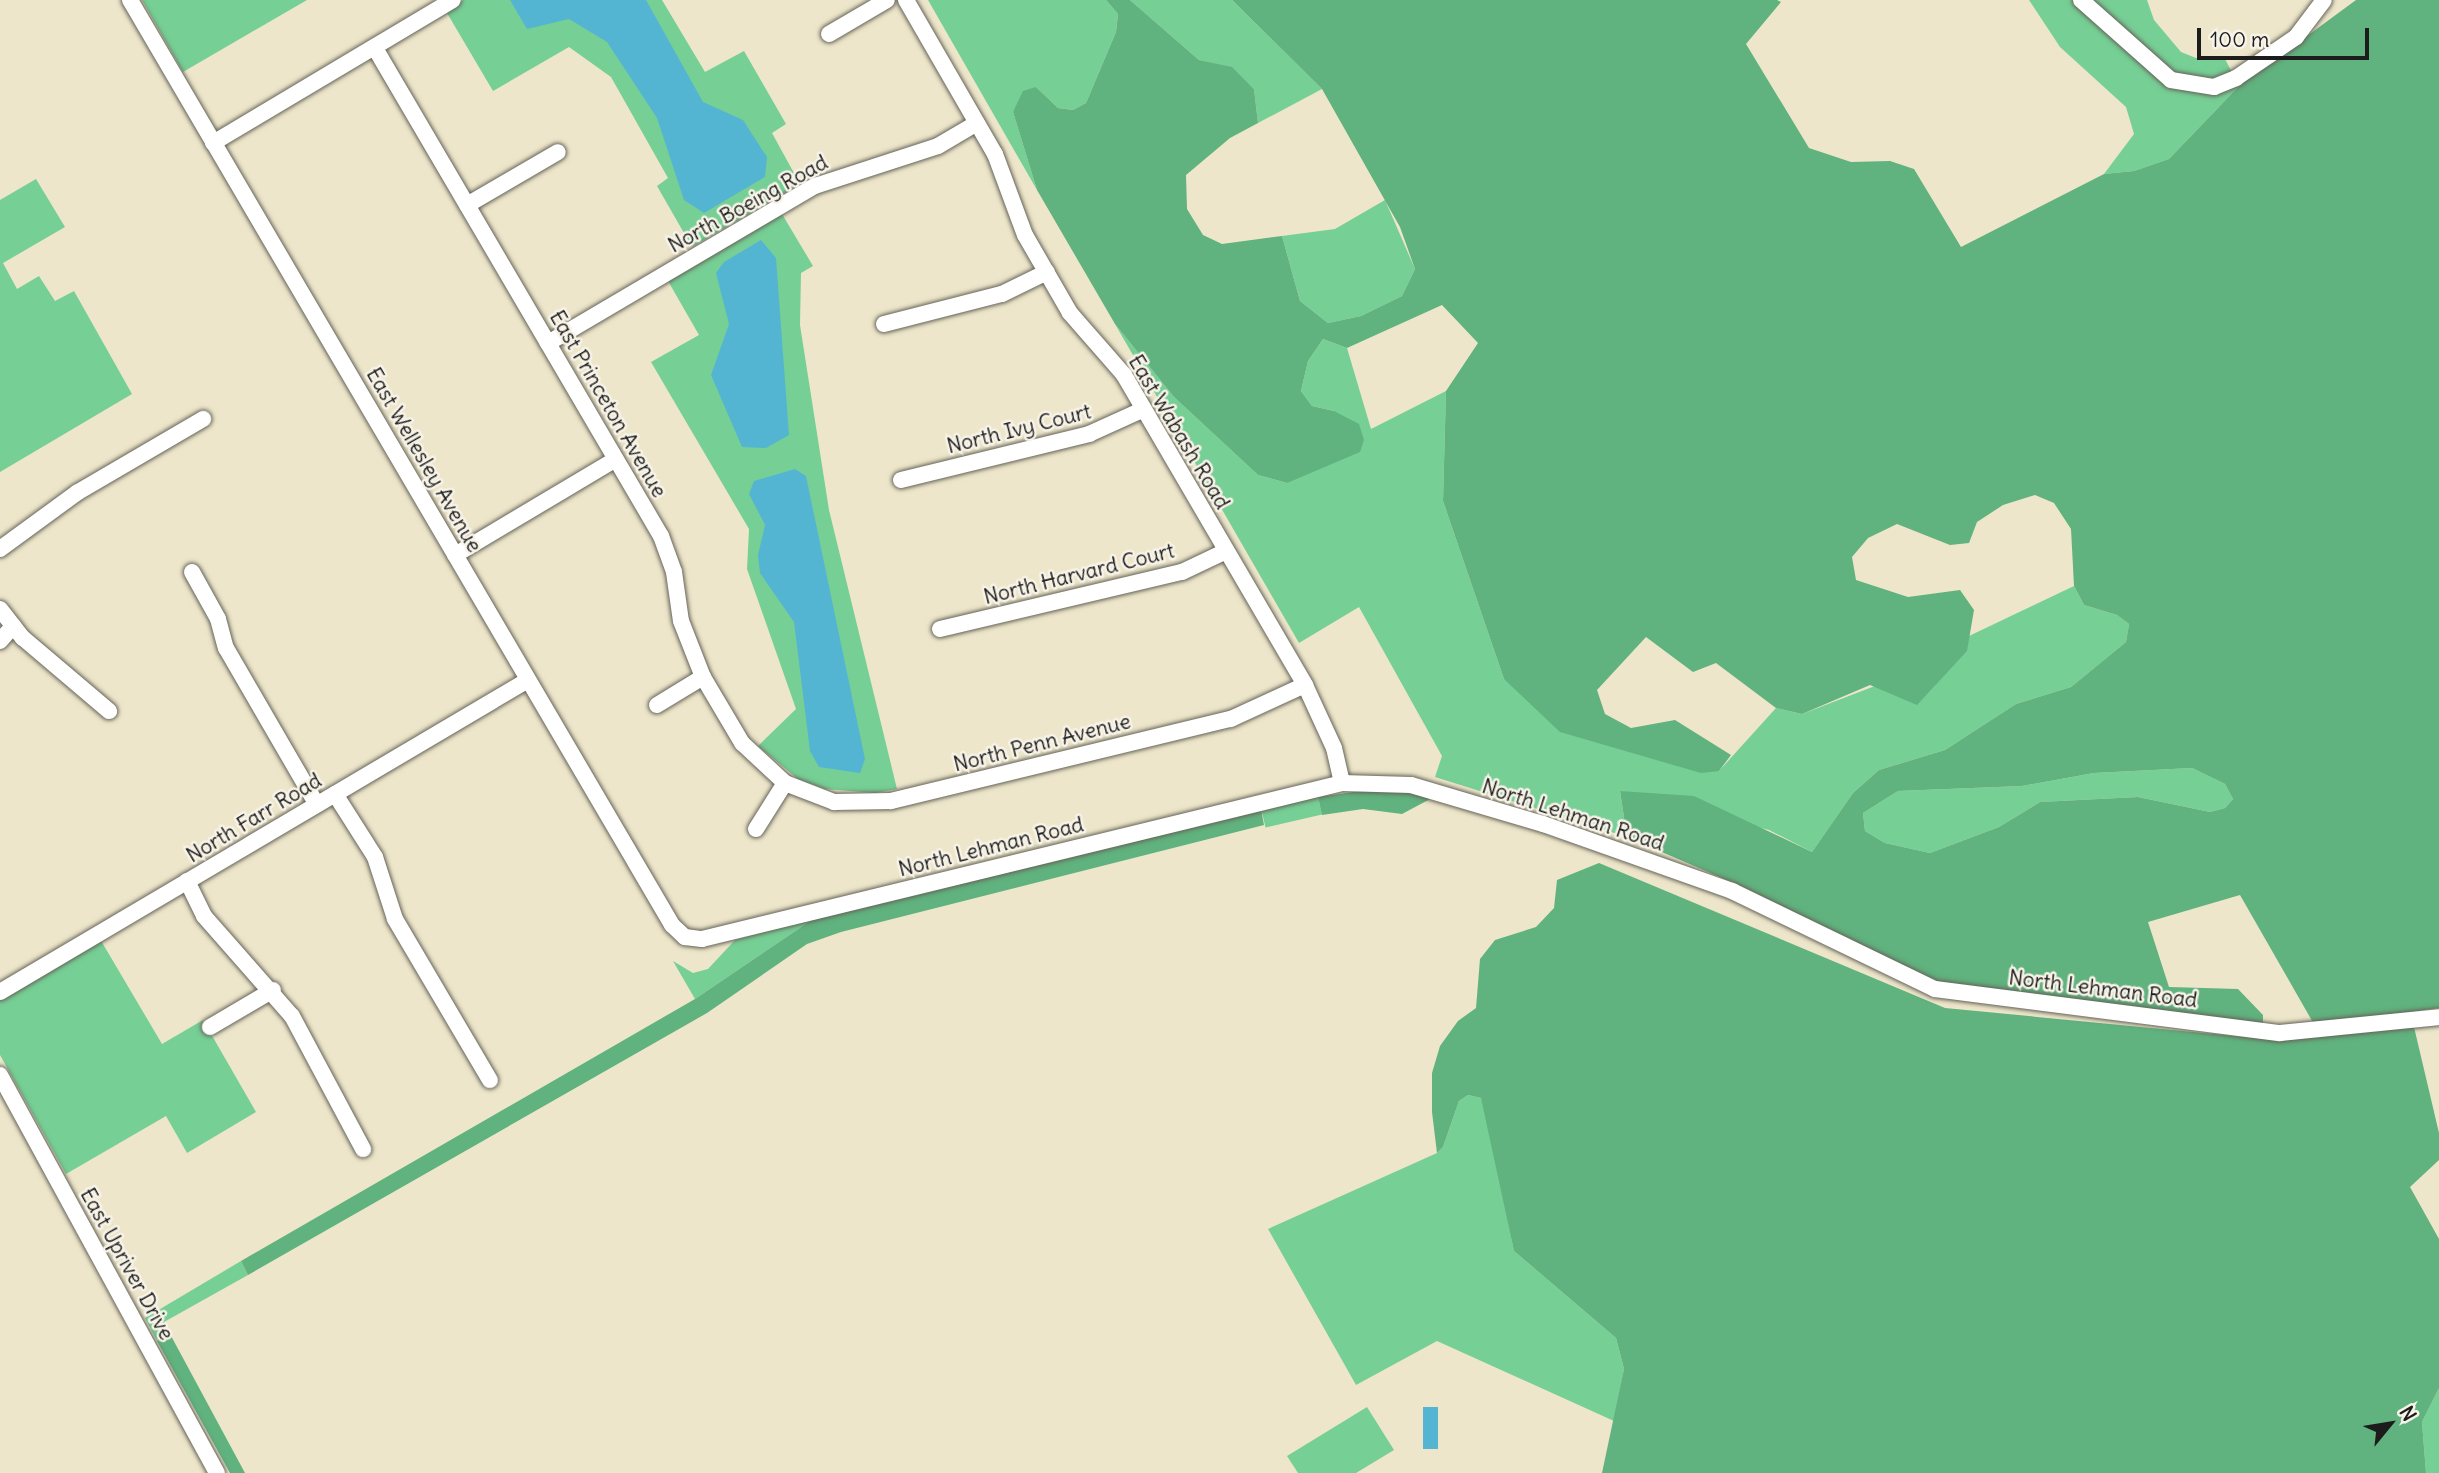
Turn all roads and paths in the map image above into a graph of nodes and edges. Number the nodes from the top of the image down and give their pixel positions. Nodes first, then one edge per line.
1 (130, 0) edge
2 (453, 0) edge
3 (887, 0) edge
4 (906, 0) edge
5 (2081, 0) edge
6 (2324, 0) edge
7 (829, 34) dead end
8 (375, 48) junction
9 (977, 123) junction
10 (214, 142) junction
11 (558, 152) dead end
12 (467, 205) junction
13 (1047, 272) junction
14 (884, 324) dead end
15 (548, 343) junction
16 (1144, 409) junction
17 (203, 419) dead end
18 (616, 459) junction
19 (901, 480) dead end
20 (0, 550) edge
21 (1226, 551) junction
22 (455, 555) junction
23 (192, 572) dead end
24 (0, 609) edge
25 (13, 626) junction
26 (940, 629) dead end
27 (0, 641) edge
28 (703, 677) junction
29 (528, 680) junction
30 (1305, 685) junction
31 (657, 705) dead end
32 (109, 711) dead end
33 (785, 783) junction
34 (1342, 783) junction
35 (335, 794) junction
36 (317, 805) junction
37 (756, 829) dead end
38 (187, 881) junction
39 (685, 937) joint
40 (273, 990) junction
41 (0, 992) edge
42 (2439, 1017) edge
43 (211, 1027) dead end
44 (0, 1075) edge
45 (490, 1080) dead end
46 (363, 1149) dead end
47 (217, 1473) edge

1 - 10 street, East Wellesley Avenue
2 - 8 street
3 - 7 street
4 - 9 street, East Wabash Road
5 - 6 street
8 - 10 street
8 - 12 street, East Princeton Avenue
9 - 13 street, East Wabash Road
9 - 15 street, North Boeing Road
10 - 22 street, East Wellesley Avenue
11 - 12 street
12 - 15 street, East Princeton Avenue
13 - 14 street
13 - 16 street, East Wabash Road
15 - 18 street, East Princeton Avenue
16 - 19 street, North Ivy Court
16 - 21 street, East Wabash Road
17 - 20 street
18 - 22 street
18 - 28 street, East Princeton Avenue
21 - 26 street, North Harvard Court
21 - 30 street, East Wabash Road
22 - 29 street, East Wellesley Avenue
23 - 36 street
24 - 25 street
25 - 27 street
25 - 32 street
28 - 31 street
28 - 33 street, East Princeton Avenue
29 - 35 street, North Farr Road
29 - 39 street, East Wellesley Avenue
30 - 33 street, North Penn Avenue
30 - 34 street, East Wabash Road
33 - 37 street
34 - 39 street, North Lehman Road
34 - 42 street, North Lehman Road
35 - 36 street, North Farr Road
35 - 45 street
36 - 38 street, North Farr Road
38 - 40 street
38 - 41 street, North Farr Road
40 - 43 street
40 - 46 street
44 - 47 street, East Upriver Drive

